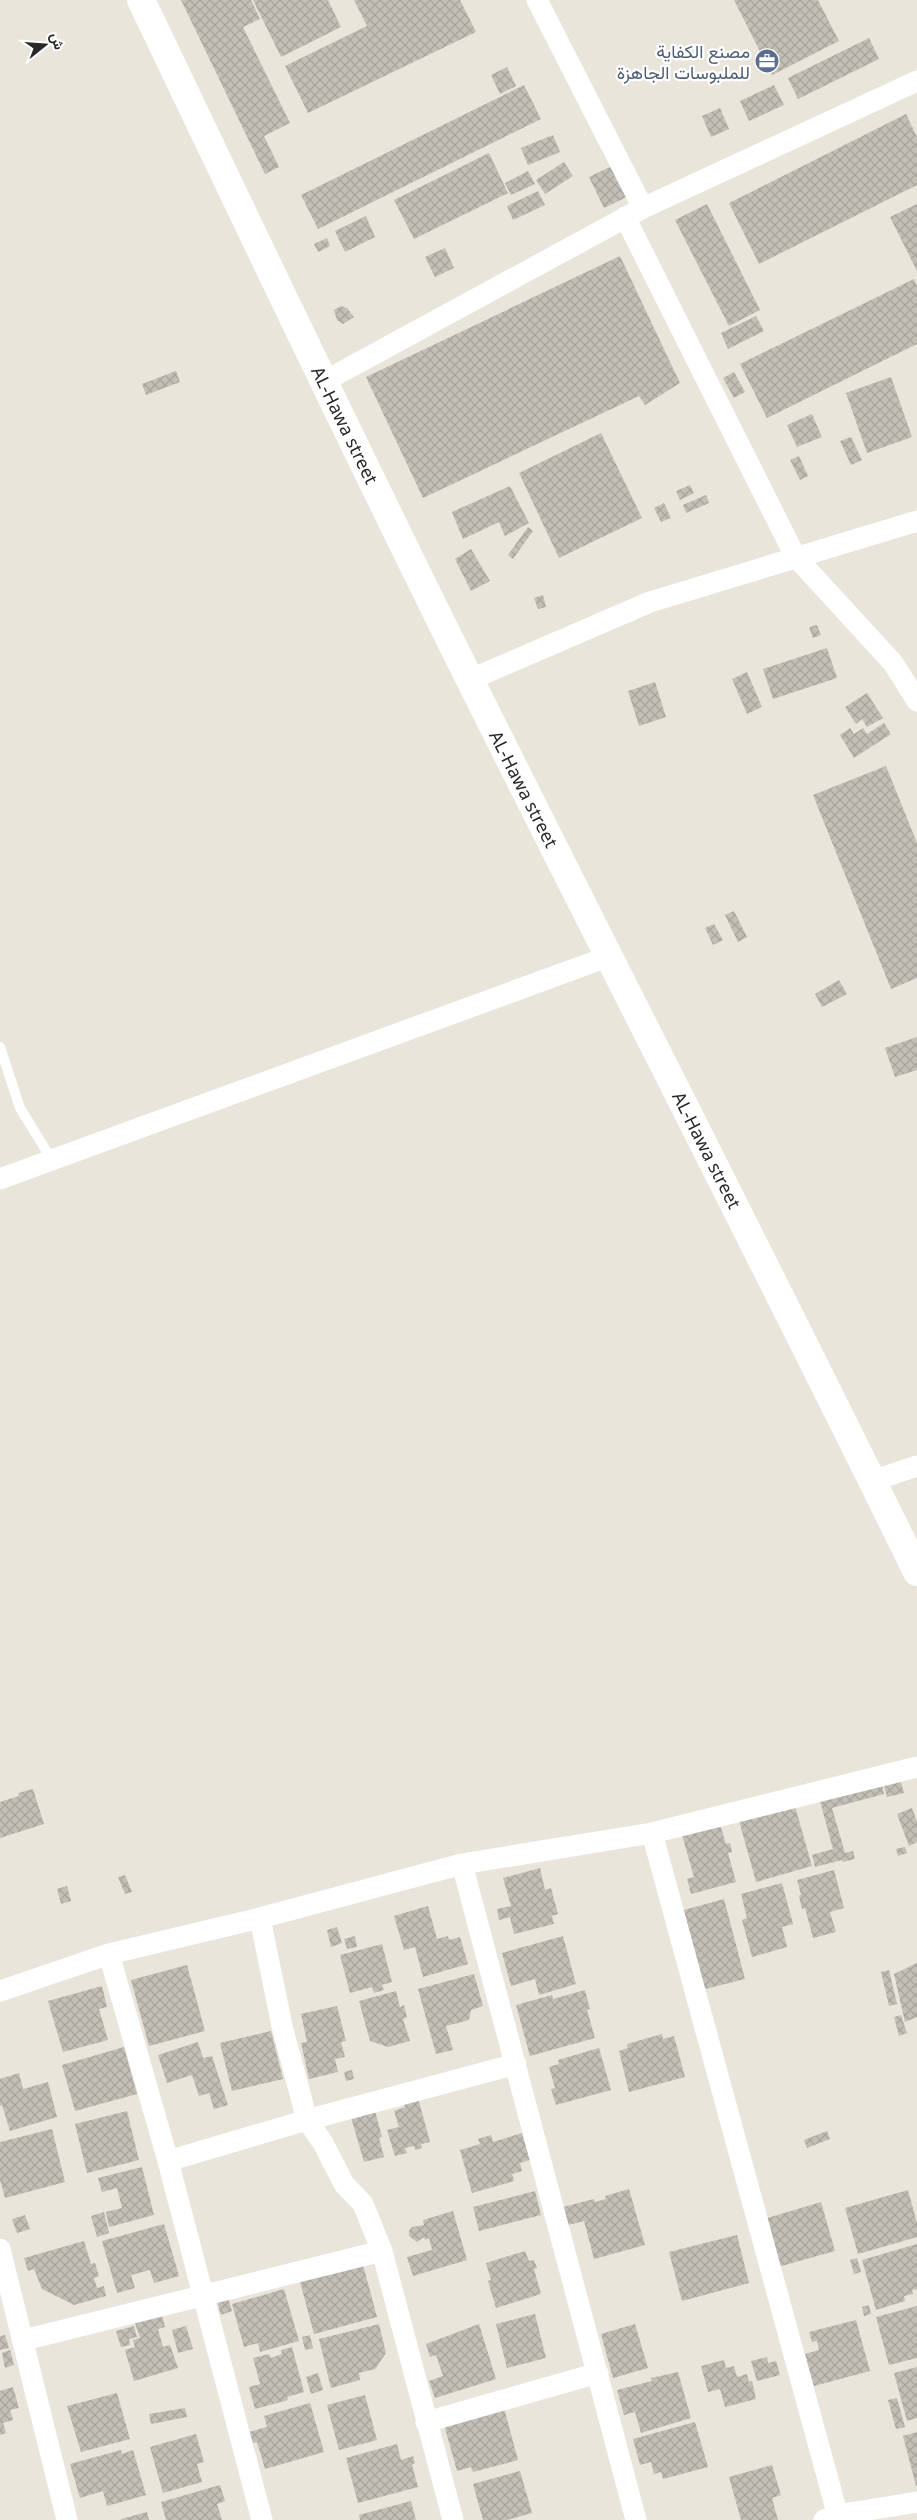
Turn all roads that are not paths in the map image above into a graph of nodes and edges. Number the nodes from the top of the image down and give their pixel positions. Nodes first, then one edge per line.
1 (141, 0) edge
2 (536, 0) edge
3 (917, 82) edge
4 (634, 213) junction
5 (323, 382) junction
6 (917, 521) edge
7 (795, 556) junction
8 (470, 680) junction
9 (917, 701) edge
10 (610, 956) junction
11 (0, 1047) edge
12 (52, 1160) junction
13 (0, 1179) edge
14 (917, 1466) edge
15 (872, 1481) junction
16 (917, 1572) edge
17 (917, 1766) edge
18 (652, 1833) junction
19 (462, 1864) junction
20 (260, 1918) junction
21 (110, 1954) junction
22 (0, 1991) edge
23 (516, 2064) junction
24 (307, 2120) junction
25 (168, 2161) junction
26 (0, 2249) edge
27 (382, 2251) junction
28 (202, 2296) junction
29 (24, 2340) junction
30 (598, 2373) junction
31 (426, 2422) junction
32 (917, 2502) edge
33 (833, 2518) edge
34 (68, 2520) edge
35 (262, 2520) edge
36 (454, 2520) edge
37 (636, 2520) edge

1 - 5 street, AL-Hawa street
2 - 4 street
3 - 4 street
4 - 5 street
4 - 7 street
5 - 8 street, AL-Hawa street
6 - 7 street
7 - 8 street
7 - 9 street
8 - 10 street, AL-Hawa street
10 - 12 street
10 - 15 street, AL-Hawa street
11 - 12 lane
12 - 13 street
14 - 15 street
15 - 16 street, AL-Hawa street
17 - 18 street
18 - 19 street
18 - 33 street
19 - 20 street
19 - 23 street
20 - 21 street
20 - 24 street
21 - 22 street
21 - 25 street
23 - 24 street
23 - 30 street
24 - 25 street
24 - 27 street
25 - 28 street
26 - 29 street
27 - 28 street
27 - 31 street
28 - 29 street
28 - 35 street
29 - 34 street
30 - 31 street
30 - 37 street
31 - 36 street
32 - 33 street

